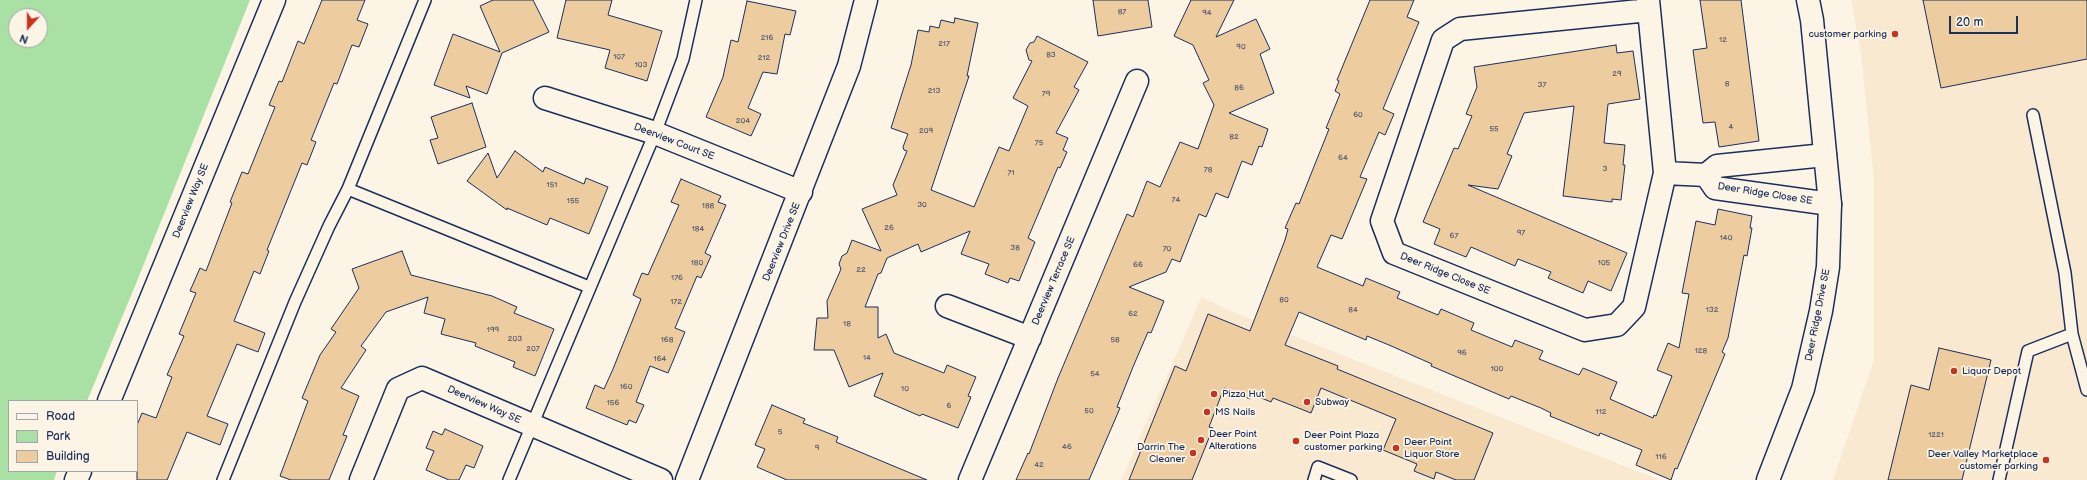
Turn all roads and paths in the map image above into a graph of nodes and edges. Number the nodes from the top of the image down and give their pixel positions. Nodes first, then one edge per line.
1 (274, 0) edge
2 (425, 0) edge
3 (696, 0) edge
4 (866, 0) edge
5 (1808, 0) edge
6 (1648, 5) edge
7 (1137, 81) dead end
8 (545, 98) dead end
9 (2033, 115) dead end
10 (655, 133) junction
11 (1825, 155) junction
12 (1665, 173) junction
13 (1706, 176) junction
14 (348, 189) junction
15 (801, 192) junction
16 (1830, 204) junction
17 (589, 287) junction
18 (947, 306) dead end
19 (2072, 334) junction
20 (1030, 338) junction
21 (2087, 390) edge
22 (109, 400) edge
23 (531, 426) junction
24 (223, 480) edge
25 (361, 480) edge
26 (509, 480) edge
27 (661, 480) edge
28 (687, 480) edge
29 (970, 480) edge
30 (1314, 480) edge
31 (1351, 480) edge
32 (1768, 480) edge
33 (1999, 480) edge

1 - 22 street, Deerview Way SE
2 - 14 lane
3 - 10 lane
4 - 15 street, Deerview Drive SE
5 - 11 street, Deer Ridge Drive SE
6 - 12 street, Deer Ridge Close SE
6 - 12 street, Deer Ridge Close SE
7 - 20 street, Deerview Terrace SE
8 - 10 street, Deerview Court SE
9 - 19 lane
10 - 15 street, Deerview Court SE
10 - 17 lane
11 - 13 street, Deer Ridge Close SE
11 - 16 street, Deer Ridge Drive SE
12 - 13 street, Deer Ridge Close SE
13 - 16 street, Deer Ridge Close SE
14 - 17 lane
14 - 24 lane
15 - 28 street, Deerview Drive SE
16 - 32 street, Deer Ridge Drive SE
17 - 23 lane
18 - 20 street
19 - 21 lane
19 - 33 lane
20 - 29 street, Deerview Terrace SE
23 - 25 street, Deerview Way SE
23 - 26 lane
23 - 27 street, Deerview Way SE
30 - 31 lane

